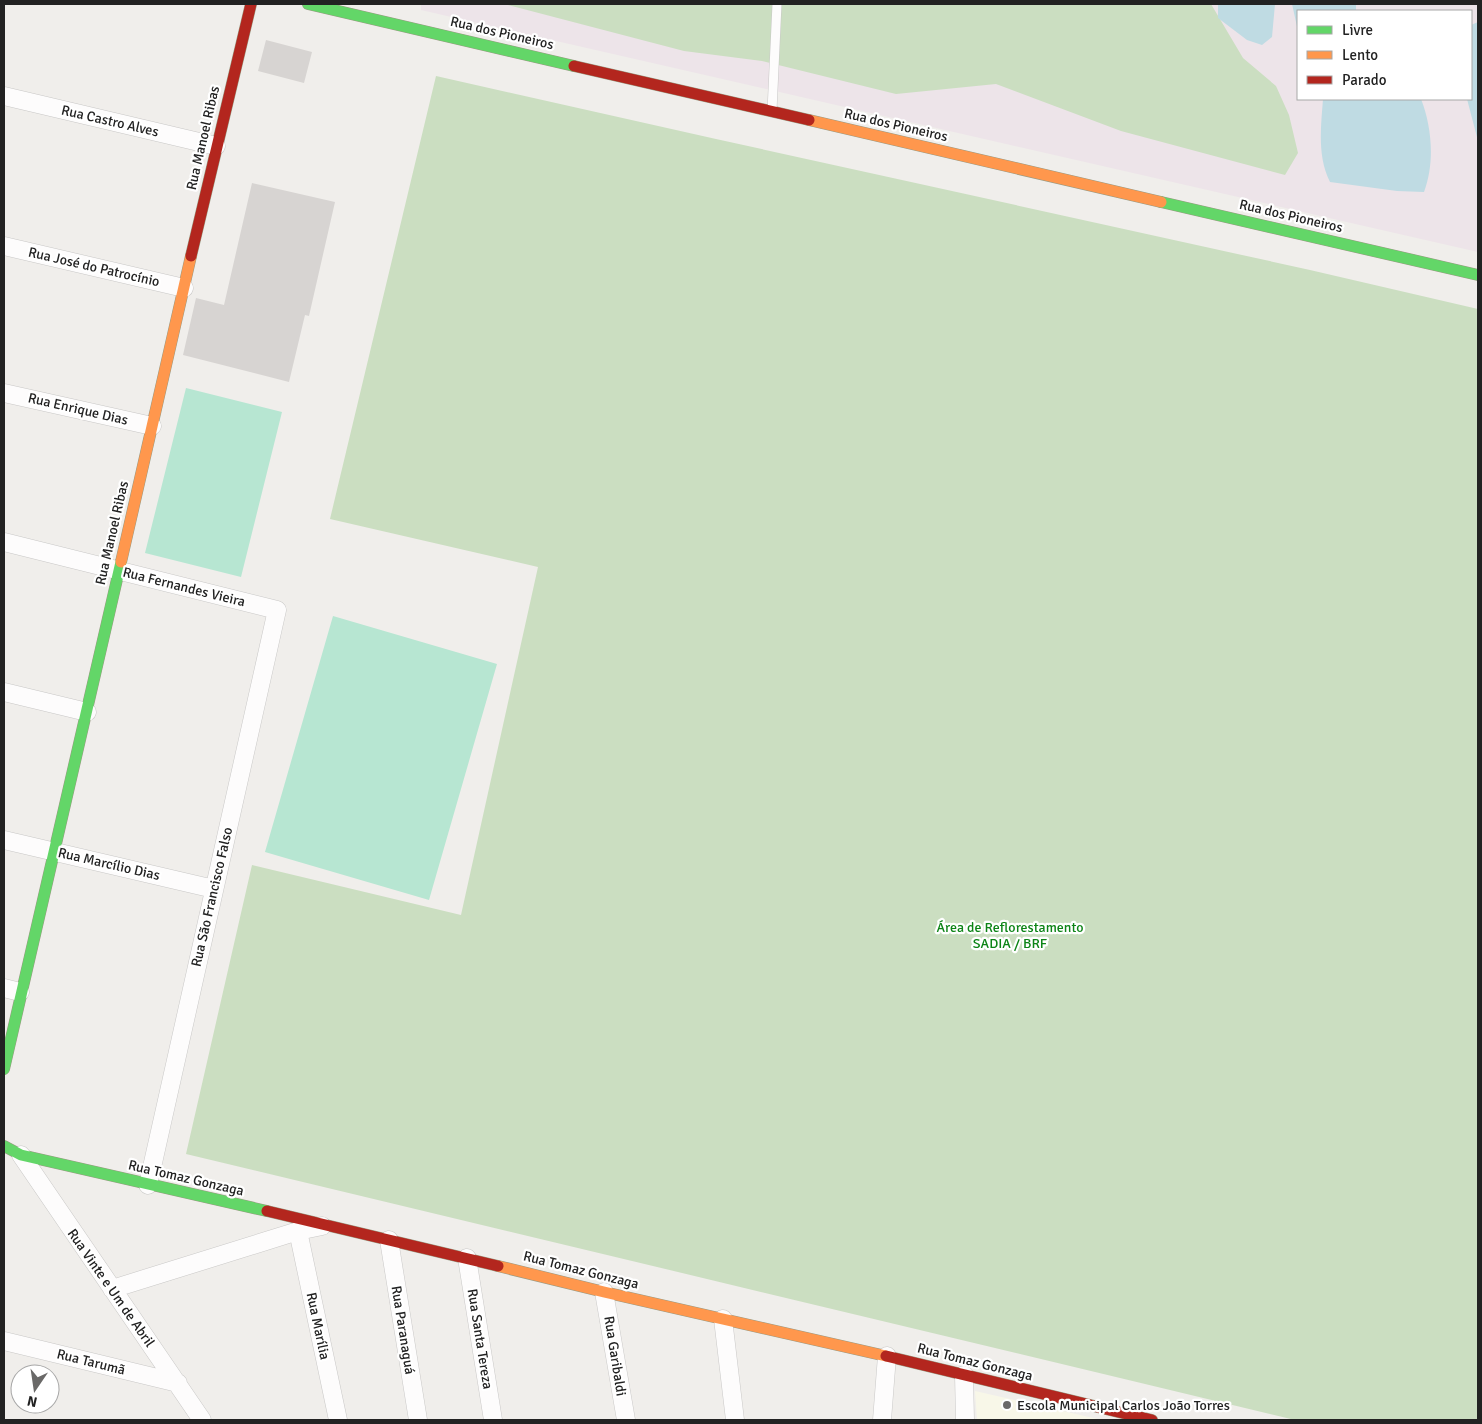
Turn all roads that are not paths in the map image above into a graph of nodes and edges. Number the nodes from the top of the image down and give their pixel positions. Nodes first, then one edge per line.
1 (251, 4) edge
2 (308, 4) edge
3 (777, 4) edge
4 (393, 10) dead end
5 (397, 24) junction
6 (4, 96) edge
7 (772, 111) junction
8 (216, 146) junction
9 (4, 246) edge
10 (1478, 275) edge
11 (184, 288) junction
12 (4, 393) edge
13 (152, 426) junction
14 (4, 542) edge
15 (119, 571) junction
16 (277, 610) joint
17 (4, 692) edge
18 (86, 712) junction
19 (4, 840) edge
20 (53, 852) junction
21 (214, 889) junction
22 (12, 990) edge
23 (4, 1068) edge
24 (4, 1146) edge
25 (21, 1155) junction
26 (148, 1185) junction
27 (326, 1224) junction
28 (298, 1232) junction
29 (389, 1240) junction
30 (467, 1258) junction
31 (112, 1289) junction
32 (604, 1292) junction
33 (723, 1319) junction
34 (4, 1341) edge
35 (887, 1356) junction
36 (964, 1375) junction
37 (178, 1383) junction
38 (202, 1420) edge
39 (338, 1420) edge
40 (418, 1420) edge
41 (494, 1420) edge
42 (626, 1420) edge
43 (735, 1420) edge
44 (882, 1420) edge
45 (965, 1420) edge
46 (1152, 1420) edge

1 - 8 street, Rua Manoel Ribas
2 - 5 street, Rua dos Pioneiros
3 - 7 lane
4 - 5 street
5 - 7 street, Rua dos Pioneiros
6 - 8 street, Rua Castro Alves
7 - 10 street, Rua dos Pioneiros
8 - 11 street, Rua Manoel Ribas
9 - 11 street, Rua José do Patrocínio
11 - 13 street, Rua Manoel Ribas
12 - 13 street, Rua Enrique Dias
13 - 15 street, Rua Manoel Ribas
14 - 15 street, Rua Fernandes Vieira
15 - 16 street, Rua Fernandes Vieira
15 - 18 street, Rua Manoel Ribas
16 - 21 street, Rua São Francisco Falso
17 - 18 street
18 - 20 street, Rua Manoel Ribas
19 - 20 street, Rua Marcílio Dias
20 - 21 street, Rua Marcílio Dias
20 - 22 street, Rua Manoel Ribas
21 - 26 street, Rua São Francisco Falso
22 - 23 street, Rua Manoel Ribas
24 - 25 street, Rua Tomaz Gonzaga
25 - 26 street, Rua Tomaz Gonzaga
25 - 31 street, Rua Vinte e Um de Abril
26 - 27 street, Rua Tomaz Gonzaga
27 - 28 street
27 - 29 street, Rua Tomaz Gonzaga
28 - 31 street
28 - 39 street, Rua Marília
29 - 30 street, Rua Tomaz Gonzaga
29 - 40 street, Rua Paranaguá
30 - 32 street, Rua Tomaz Gonzaga
30 - 41 street, Rua Santa Tereza
31 - 37 street, Rua Vinte e Um de Abril
32 - 33 street, Rua Tomaz Gonzaga
32 - 42 street, Rua Garibaldi
33 - 35 street, Rua Tomaz Gonzaga
33 - 43 street
34 - 37 street, Rua Tarumã
35 - 36 street, Rua Tomaz Gonzaga
35 - 44 street
36 - 45 street
36 - 46 street, Rua Tomaz Gonzaga
37 - 38 street, Rua Vinte e Um de Abril

